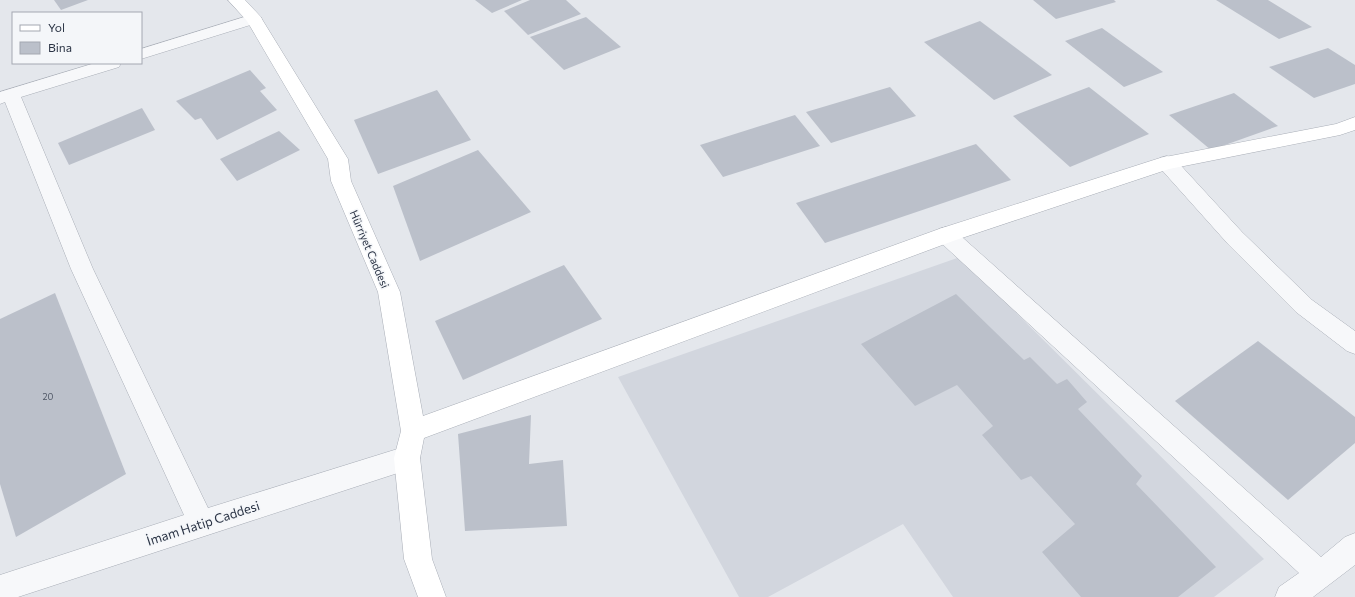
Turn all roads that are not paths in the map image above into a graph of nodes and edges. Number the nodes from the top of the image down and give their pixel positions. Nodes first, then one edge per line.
1 (236, 0) edge
2 (254, 19) junction
3 (142, 54) edge
4 (110, 64) edge
5 (6, 96) edge
6 (1355, 123) edge
7 (1167, 163) junction
8 (946, 235) junction
9 (1355, 344) edge
10 (413, 431) junction
11 (408, 458) junction
12 (201, 523) junction
13 (1355, 547) edge
14 (1321, 575) junction
15 (0, 589) edge
16 (432, 597) edge
17 (1289, 597) edge

1 - 2 street, Hürriyet Caddesi
2 - 3 street
2 - 10 street, Hürriyet Caddesi
4 - 5 street
5 - 12 street
6 - 7 street
7 - 8 street
7 - 9 street
8 - 10 street
8 - 14 street
10 - 11 street, Hürriyet Caddesi
11 - 12 street, İmam Hatip Caddesi
11 - 16 street, Hürriyet Caddesi
12 - 15 street, İmam Hatip Caddesi
13 - 14 street
14 - 17 street

